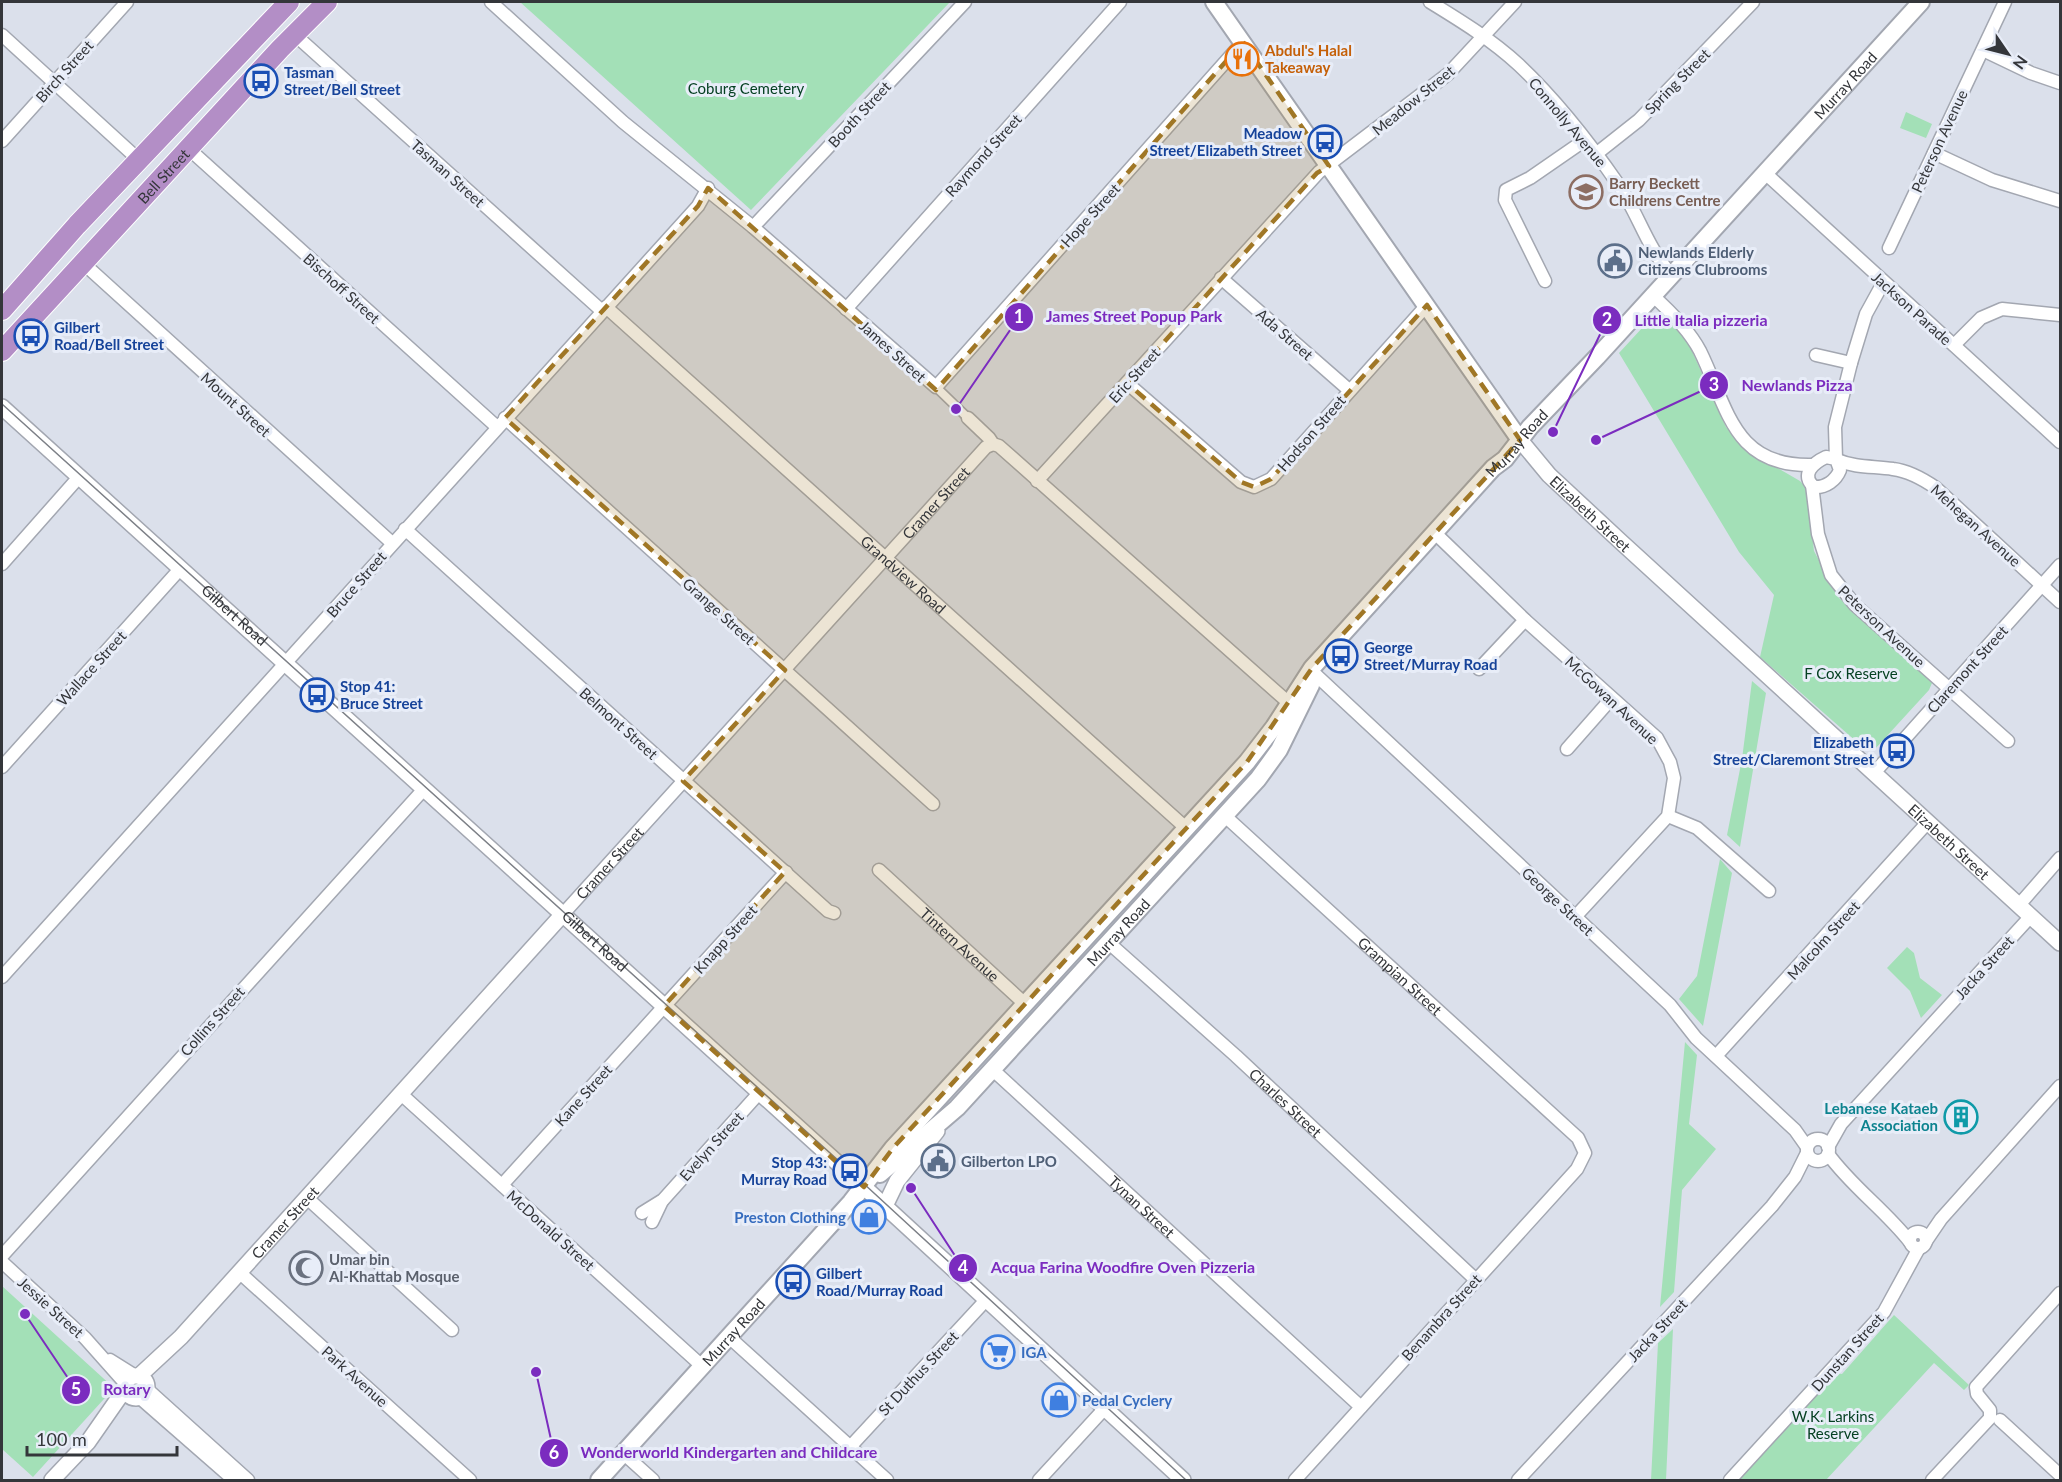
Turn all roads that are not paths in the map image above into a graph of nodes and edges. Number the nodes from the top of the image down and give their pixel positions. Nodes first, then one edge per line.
1 (127, 2) edge
2 (289, 2) edge
3 (327, 2) edge
4 (491, 2) edge
5 (965, 2) edge
6 (1120, 2) edge
7 (1214, 2) edge
8 (1430, 2) edge
9 (1515, 2) edge
10 (1753, 2) edge
11 (1921, 2) edge
12 (2005, 2) edge
13 (294, 34) junction
14 (2, 35) edge
15 (1483, 36) junction
16 (1243, 42) junction
17 (1983, 50) junction
18 (53, 83) junction
19 (2061, 83) edge
20 (1585, 140) junction
21 (2, 141) edge
22 (189, 149) junction
23 (1934, 153) junction
24 (1596, 154) junction
25 (139, 160) junction
26 (1329, 166) junction
27 (1764, 172) junction
28 (708, 188) junction
29 (2061, 201) edge
30 (753, 226) junction
31 (1889, 248) dead end
32 (83, 263) junction
33 (1671, 274) junction
34 (1221, 278) junction
35 (1545, 281) dead end
36 (1883, 283) junction
37 (1652, 295) junction
38 (1427, 305) junction
39 (604, 309) junction
40 (846, 309) junction
41 (2, 310) edge
42 (2061, 315) edge
43 (1954, 345) junction
44 (2, 351) edge
45 (1816, 355) dead end
46 (1851, 363) junction
47 (1127, 383) junction
48 (936, 387) junction
49 (1349, 390) junction
50 (2, 407) edge
51 (968, 418) joint
52 (501, 422) junction
53 (1835, 427) junction
54 (1520, 440) junction
55 (2061, 442) edge
56 (993, 444) junction
57 (1837, 460) junction
58 (1776, 462) junction
59 (1818, 462) junction
60 (1870, 468) junction
61 (1838, 476) junction
62 (79, 477) junction
63 (1037, 481) junction
64 (1810, 483) junction
65 (1826, 485) junction
66 (1817, 522) junction
67 (405, 529) junction
68 (1436, 534) junction
69 (392, 543) junction
70 (885, 556) junction
71 (2, 564) edge
72 (2061, 565) edge
73 (180, 569) junction
74 (2042, 585) junction
75 (2061, 602) edge
76 (1525, 620) junction
77 (1333, 648) junction
78 (285, 663) junction
79 (1479, 669) dead end
80 (785, 670) junction
81 (1316, 675) junction
82 (1950, 688) junction
83 (1611, 699) junction
84 (1289, 703) junction
85 (2008, 741) dead end
86 (1567, 749) dead end
87 (2, 767) edge
88 (1874, 773) junction
89 (683, 781) junction
90 (424, 789) junction
91 (1210, 802) junction
92 (933, 804) dead end
93 (1225, 816) junction
94 (1668, 816) junction
95 (1928, 822) junction
96 (1186, 828) junction
97 (1200, 842) junction
98 (2061, 858) edge
99 (879, 870) dead end
100 (786, 872) junction
101 (1769, 891) dead end
102 (2019, 904) junction
103 (834, 913) dead end
104 (563, 914) junction
105 (2031, 916) junction
106 (1575, 917) junction
107 (1093, 928) junction
108 (1109, 943) junction
109 (2061, 943) edge
110 (2, 977) edge
111 (1024, 1003) junction
112 (664, 1006) junction
113 (1041, 1018) junction
114 (977, 1056) junction
115 (1716, 1056) junction
116 (993, 1070) junction
117 (2061, 1086) edge
118 (760, 1092) junction
119 (400, 1094) junction
120 (957, 1108) junction
121 (1818, 1150) junction
122 (1585, 1153) joint
123 (502, 1185) junction
124 (866, 1185) junction
125 (307, 1198) junction
126 (885, 1206) junction
127 (647, 1218) dead end
128 (1917, 1240) junction
129 (2, 1256) edge
130 (2, 1262) edge
131 (239, 1272) junction
132 (1475, 1279) junction
133 (2061, 1293) edge
134 (986, 1300) junction
135 (452, 1330) dead end
136 (729, 1337) junction
137 (702, 1366) junction
138 (136, 1386) junction
139 (1361, 1407) junction
140 (1105, 1408) junction
141 (1996, 1417) junction
142 (198, 1441) junction
143 (850, 1447) junction
144 (624, 1453) junction
145 (2061, 1475) edge
146 (52, 1480) edge
147 (234, 1480) edge
148 (247, 1480) edge
149 (470, 1480) edge
150 (599, 1480) edge
151 (653, 1480) edge
152 (887, 1480) edge
153 (1039, 1480) edge
154 (1183, 1480) edge
155 (1295, 1480) edge
156 (1518, 1480) edge
157 (1730, 1480) edge
158 (1932, 1480) edge

1 - 18 street, Birch Street
2 - 25 highway, Bell Street
3 - 13 highway, Bell Street
4 - 28 street, James Street
5 - 30 street, Booth Street
6 - 40 street, Raymond Street
7 - 16 main road, Elizabeth Street
8 - 15 street, Connolly Avenue
9 - 15 street, Meadow Street
10 - 24 street, Spring Street
11 - 27 main road, Murray Road
12 - 17 street, Peterson Avenue
13 - 22 highway, Bell Street
13 - 39 street, Tasman Street
14 - 18 street
15 - 20 street, Connolly Avenue
15 - 26 street, Meadow Street
16 - 26 main road, Elizabeth Street
16 - 48 street, Hope Street
17 - 19 street
17 - 23 street, Peterson Avenue
18 - 21 street, Birch Street
18 - 25 street
20 - 24 street, Connolly Avenue
20 - 35 street
22 - 32 highway, Bell Street
22 - 52 street, Bischoff Street
23 - 29 street
23 - 31 street, Peterson Avenue
24 - 33 street, Connolly Avenue
25 - 41 highway, Bell Street
26 - 34 street, Eric Street
26 - 38 main road, Elizabeth Street
27 - 33 main road, Murray Road
27 - 36 street, Jackson Parade
28 - 30 street, James Street
28 - 39 street, Bruce Street
30 - 40 street, James Street
32 - 44 highway, Bell Street
32 - 69 street, Mount Street
33 - 37 main road, Murray Road
34 - 47 street, Eric Street
34 - 49 street, Ada Street
36 - 43 street, Jackson Parade
36 - 46 street
37 - 54 main road, Murray Road
37 - 58 street
38 - 49 street, Hodson Street
38 - 54 main road, Elizabeth Street
39 - 52 street, Bruce Street
39 - 70 street, Grandview Road
40 - 48 street, James Street
42 - 43 street
43 - 55 street, Jackson Parade
45 - 46 street
46 - 53 street
47 - 49 street, Hodson Street
47 - 63 street, Eric Street
48 - 51 street, James Street
50 - 62 street, Gilbert Road
51 - 56 street, James Street
52 - 67 street, Bruce Street
52 - 80 street, Grange Street
53 - 57 street
53 - 59 street
54 - 68 main road, Murray Road
54 - 88 street, Elizabeth Street
56 - 63 street, James Street
56 - 70 street, Cramer Street
57 - 59 street
57 - 60 street, Mehegan Avenue
57 - 61 street
58 - 59 street
58 - 64 street
59 - 64 street
60 - 61 street, Mehegan Avenue
60 - 74 street, Mehegan Avenue
61 - 65 street
62 - 71 street
62 - 73 street, Gilbert Road
63 - 84 street, James Street
64 - 65 street
64 - 66 street, Peterson Avenue
65 - 66 street, Peterson Avenue
66 - 82 street, Peterson Avenue
67 - 69 street, Bruce Street
67 - 89 street, Belmont Street
68 - 76 street, McGowan Avenue
68 - 77 main road, Murray Road
69 - 78 street, Bruce Street
70 - 80 street, Cramer Street
70 - 96 street, Grandview Road
72 - 74 street, Claremont Street
73 - 78 street, Gilbert Road
73 - 87 street, Wallace Street
74 - 75 street, Mehegan Avenue
74 - 82 street, Claremont Street
76 - 79 street
76 - 83 street, McGowan Avenue
77 - 81 main road, Murray Road
77 - 84 main road, Murray Road
78 - 90 street, Gilbert Road
78 - 110 street, Bruce Street
80 - 89 street, Cramer Street
80 - 92 street, Grange Street
81 - 93 main road, Murray Road
81 - 106 street, George Street
82 - 85 street, Peterson Avenue
82 - 88 street, Claremont Street
83 - 86 street
83 - 94 street, McGowan Avenue
84 - 91 main road, Murray Road
88 - 95 street, Elizabeth Street
89 - 100 street, Belmont Street
89 - 104 street, Cramer Street
90 - 104 street, Gilbert Road
90 - 129 street, Collins Street
91 - 93 main road, Grampian Street
91 - 96 main road, Murray Road
93 - 97 main road, Murray Road
93 - 122 street, Grampian Street
94 - 101 street
94 - 106 street
95 - 102 street, Elizabeth Street
95 - 115 street, Malcolm Street
96 - 97 main road, Grandview Road
96 - 107 main road, Murray Road
97 - 108 main road, Murray Road
98 - 102 street
99 - 111 street, Tintern Avenue
100 - 103 street, Belmont Street
100 - 112 street, Knapp Street
102 - 105 street, Elizabeth Street
104 - 112 street, Gilbert Road
104 - 119 street, Cramer Street
105 - 109 street, Elizabeth Street
105 - 121 street, Jacka Street
106 - 115 street, George Street
107 - 108 main road, Charles Street
107 - 111 main road, Murray Road
108 - 113 main road, Murray Road
108 - 132 street, Charles Street
111 - 113 main road, Tintern Avenue
111 - 114 main road, Murray Road
112 - 118 street, Gilbert Road
112 - 123 street, Kane Street
113 - 116 main road, Murray Road
114 - 116 main road, Tynan Street
114 - 124 main road, Murray Road
115 - 121 street, George Street
116 - 120 main road, Murray Road
116 - 139 street, Tynan Street
117 - 128 street
118 - 124 street, Gilbert Road
118 - 127 street, Evelyn Street
119 - 123 street, McDonald Street
119 - 125 street, Cramer Street
120 - 124 main road, Murray Road
120 - 126 street
121 - 128 street, George Street
121 - 156 street, Jacka Street
122 - 132 street, Benambra Street
123 - 137 street, McDonald Street
124 - 126 street, Gilbert Road
124 - 136 main road, Murray Road
125 - 131 street, Cramer Street
125 - 135 street
126 - 134 street, Gilbert Road
128 - 157 street, Dunstan Street
130 - 138 street, Jessie Street
131 - 138 street, Cramer Street
131 - 149 street, Park Avenue
132 - 139 street, Benambra Street
133 - 141 street
134 - 140 street, Gilbert Road
134 - 143 street, St Duthus Street
136 - 137 main road, Murray Road
136 - 143 street
137 - 144 main road, Murray Road
138 - 142 street, Jessie Street
138 - 146 street, Cramer Street
139 - 155 street, Benambra Street
140 - 153 street
140 - 154 street, Gilbert Road
141 - 145 street
141 - 158 street
142 - 147 street, Jessie Street
142 - 148 street, Jessie Street
143 - 152 street
144 - 150 main road, Murray Road
144 - 151 street

